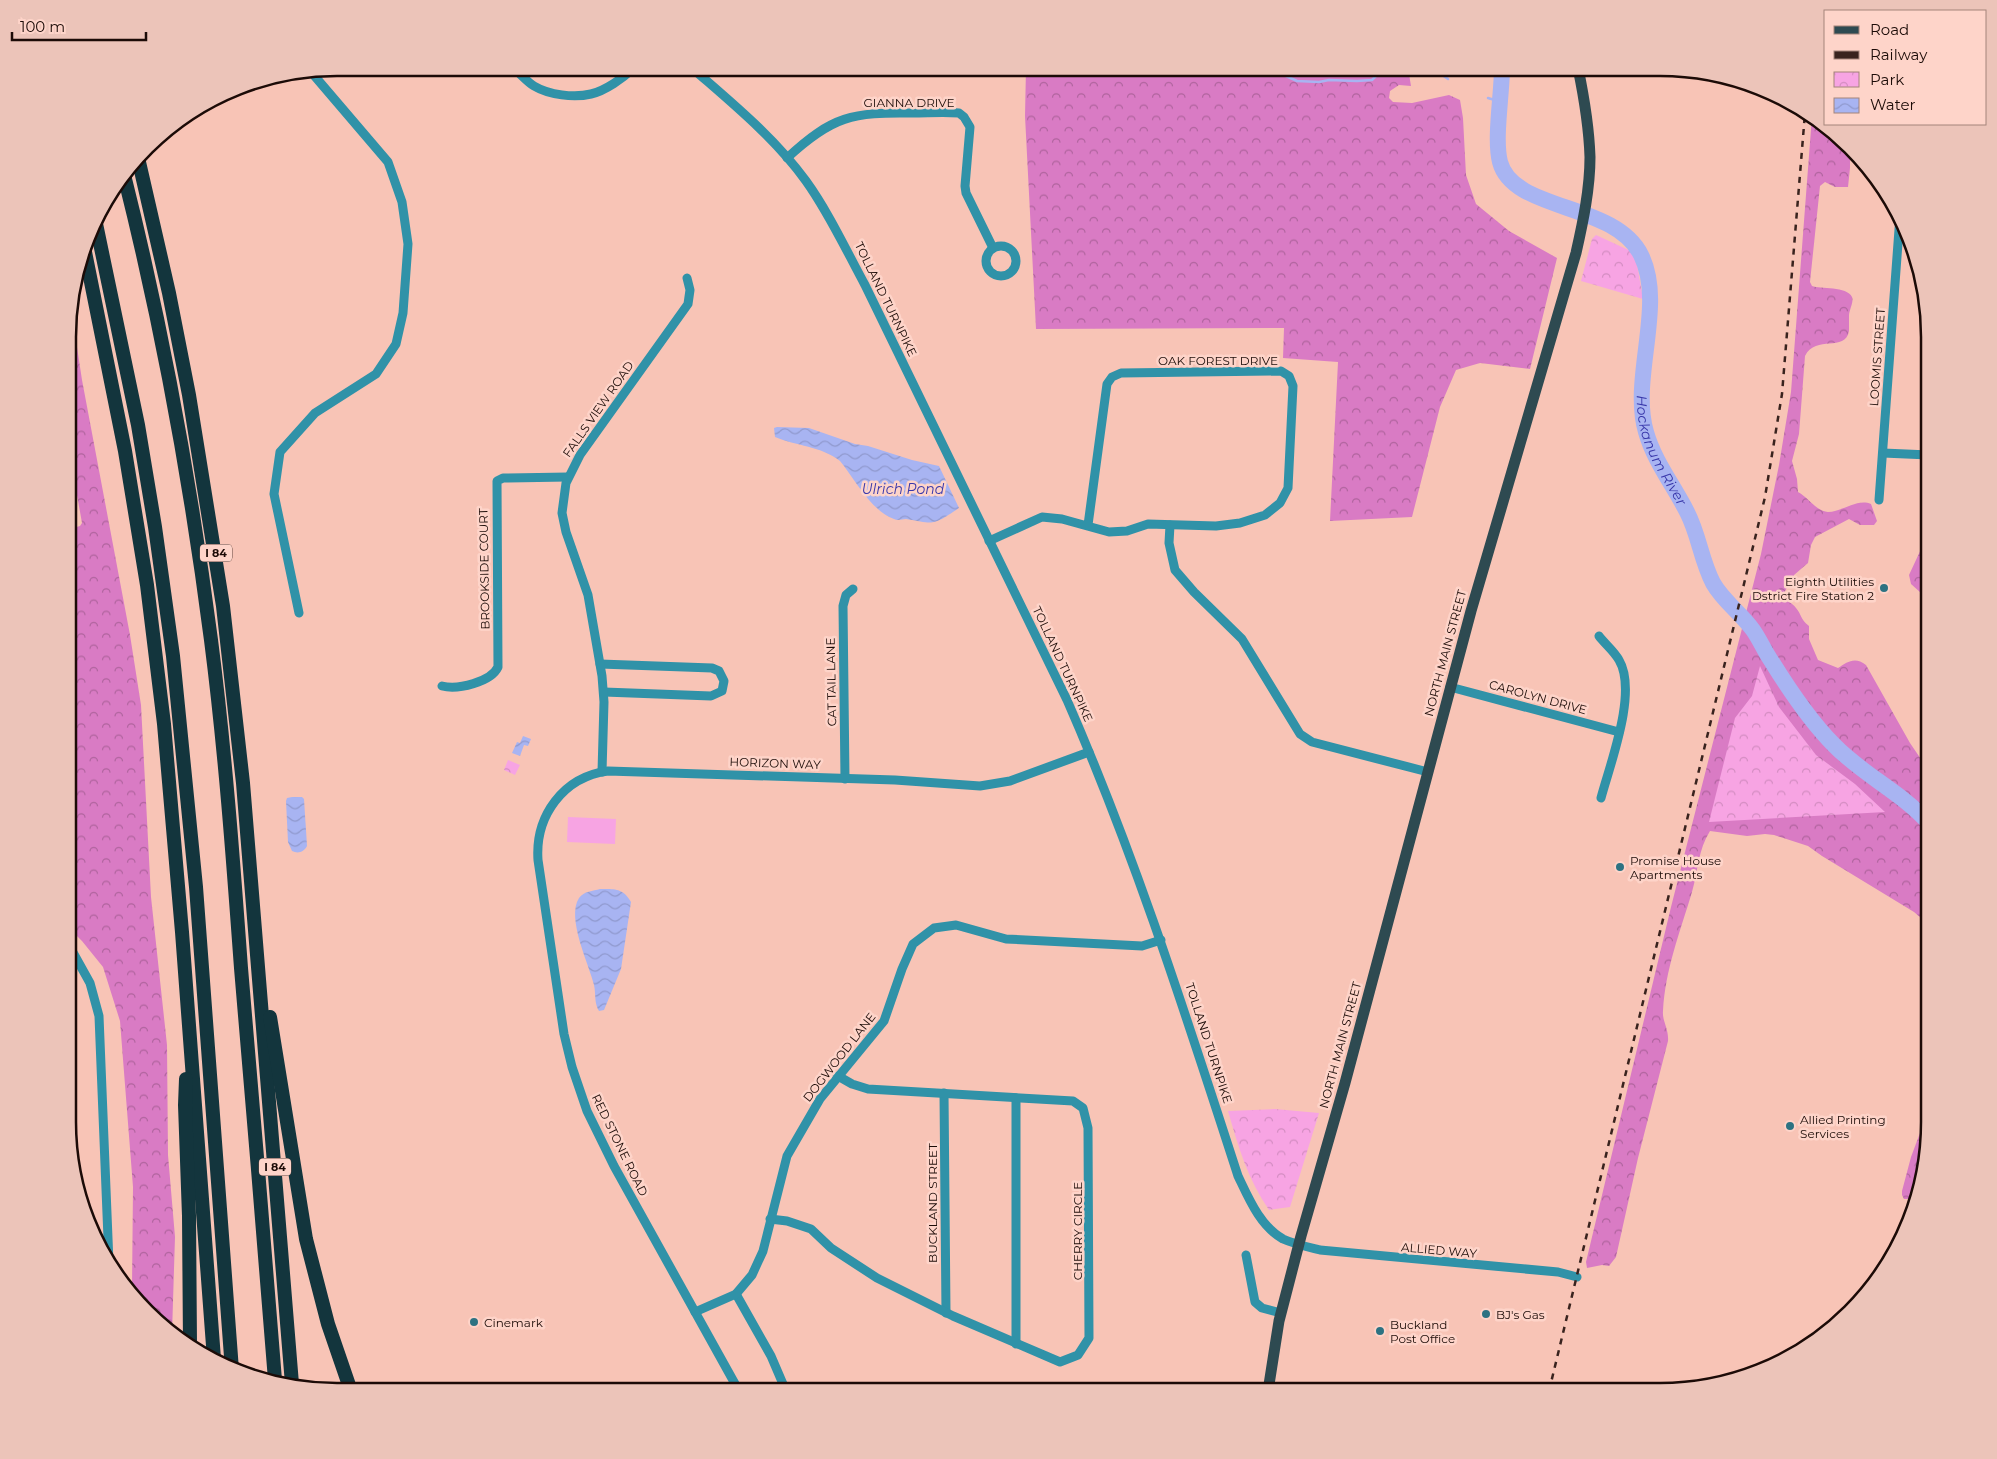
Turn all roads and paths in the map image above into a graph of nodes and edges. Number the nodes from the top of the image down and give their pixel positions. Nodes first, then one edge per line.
1 (522, 76) edge
2 (624, 76) edge
3 (701, 76) edge
4 (1579, 76) edge
5 (316, 77) edge
6 (788, 158) junction
7 (139, 167) edge
8 (126, 184) edge
9 (98, 233) edge
10 (1903, 242) edge
11 (993, 248) dead end
12 (87, 263) edge
13 (686, 278) dead end
14 (1883, 453) junction
15 (1921, 455) edge
16 (568, 477) junction
17 (1879, 500) dead end
18 (1170, 524) junction
19 (1088, 525) junction
20 (989, 541) junction
21 (853, 589) dead end
22 (299, 613) dead end
23 (1599, 636) dead end
24 (600, 664) junction
25 (442, 686) dead end
26 (1450, 687) junction
27 (604, 692) junction
28 (1620, 732) junction
29 (1089, 752) junction
30 (602, 772) junction
31 (1428, 772) junction
32 (845, 778) junction
33 (1601, 798) dead end
34 (542, 887) joint
35 (1161, 940) junction
36 (257, 950) junction
37 (76, 958) edge
38 (191, 1046) junction
39 (838, 1076) junction
40 (944, 1094) junction
41 (1016, 1098) junction
42 (770, 1219) junction
43 (1299, 1244) junction
44 (108, 1247) edge
45 (1246, 1255) dead end
46 (1576, 1277) dead end
47 (736, 1294) junction
48 (695, 1312) junction
49 (946, 1313) junction
50 (1281, 1313) junction
51 (190, 1338) edge
52 (1016, 1344) junction
53 (213, 1351) edge
54 (231, 1360) edge
55 (275, 1375) edge
56 (292, 1379) edge
57 (348, 1383) edge
58 (735, 1383) edge
59 (783, 1383) edge
60 (1269, 1383) edge

1 - 2 street
3 - 6 street, TOLLAND TURNPIKE
4 - 26 main road, NORTH MAIN STREET
5 - 22 street
6 - 11 street, GIANNA DRIVE
6 - 20 street, TOLLAND TURNPIKE
7 - 36 highway, I 84
8 - 55 highway
9 - 54 highway
10 - 14 street, LOOMIS STREET
12 - 38 highway
13 - 16 street, FALLS VIEW ROAD
14 - 15 street
14 - 17 street, LOOMIS STREET
16 - 24 street, FALLS VIEW ROAD
16 - 25 street, BROOKSIDE COURT
18 - 19 street, OAK FOREST DRIVE
18 - 19 street, OAK FOREST DRIVE
18 - 31 street
19 - 20 street, OAK FOREST DRIVE
20 - 29 street, TOLLAND TURNPIKE
21 - 32 street, CAT TAIL LANE
23 - 28 street
24 - 27 street, FALLS VIEW ROAD
24 - 27 street
26 - 28 street, CAROLYN DRIVE
26 - 31 main road, NORTH MAIN STREET
27 - 30 street, FALLS VIEW ROAD
28 - 33 street
29 - 32 street, HORIZON WAY
29 - 35 street, TOLLAND TURNPIKE
30 - 32 street, HORIZON WAY
30 - 34 street, HORIZON WAY
31 - 43 main road, NORTH MAIN STREET
34 - 48 street, RED STONE ROAD
35 - 39 street, DOGWOOD LANE
35 - 43 street, TOLLAND TURNPIKE
36 - 56 highway, I 84
36 - 57 highway
37 - 44 street
38 - 51 highway
38 - 53 highway
39 - 40 street, CHERRY CIRCLE
39 - 42 street, DOGWOOD LANE
40 - 41 street, CHERRY CIRCLE
40 - 49 street, BUCKLAND STREET
41 - 52 street
41 - 52 street, CHERRY CIRCLE
42 - 47 street, DOGWOOD LANE
42 - 49 street, CHERRY CIRCLE
43 - 46 street, ALLIED WAY
43 - 50 main road
45 - 50 street
47 - 48 street, DOGWOOD LANE
47 - 59 street
48 - 58 street, RED STONE ROAD
49 - 52 street, CHERRY CIRCLE
50 - 60 main road

